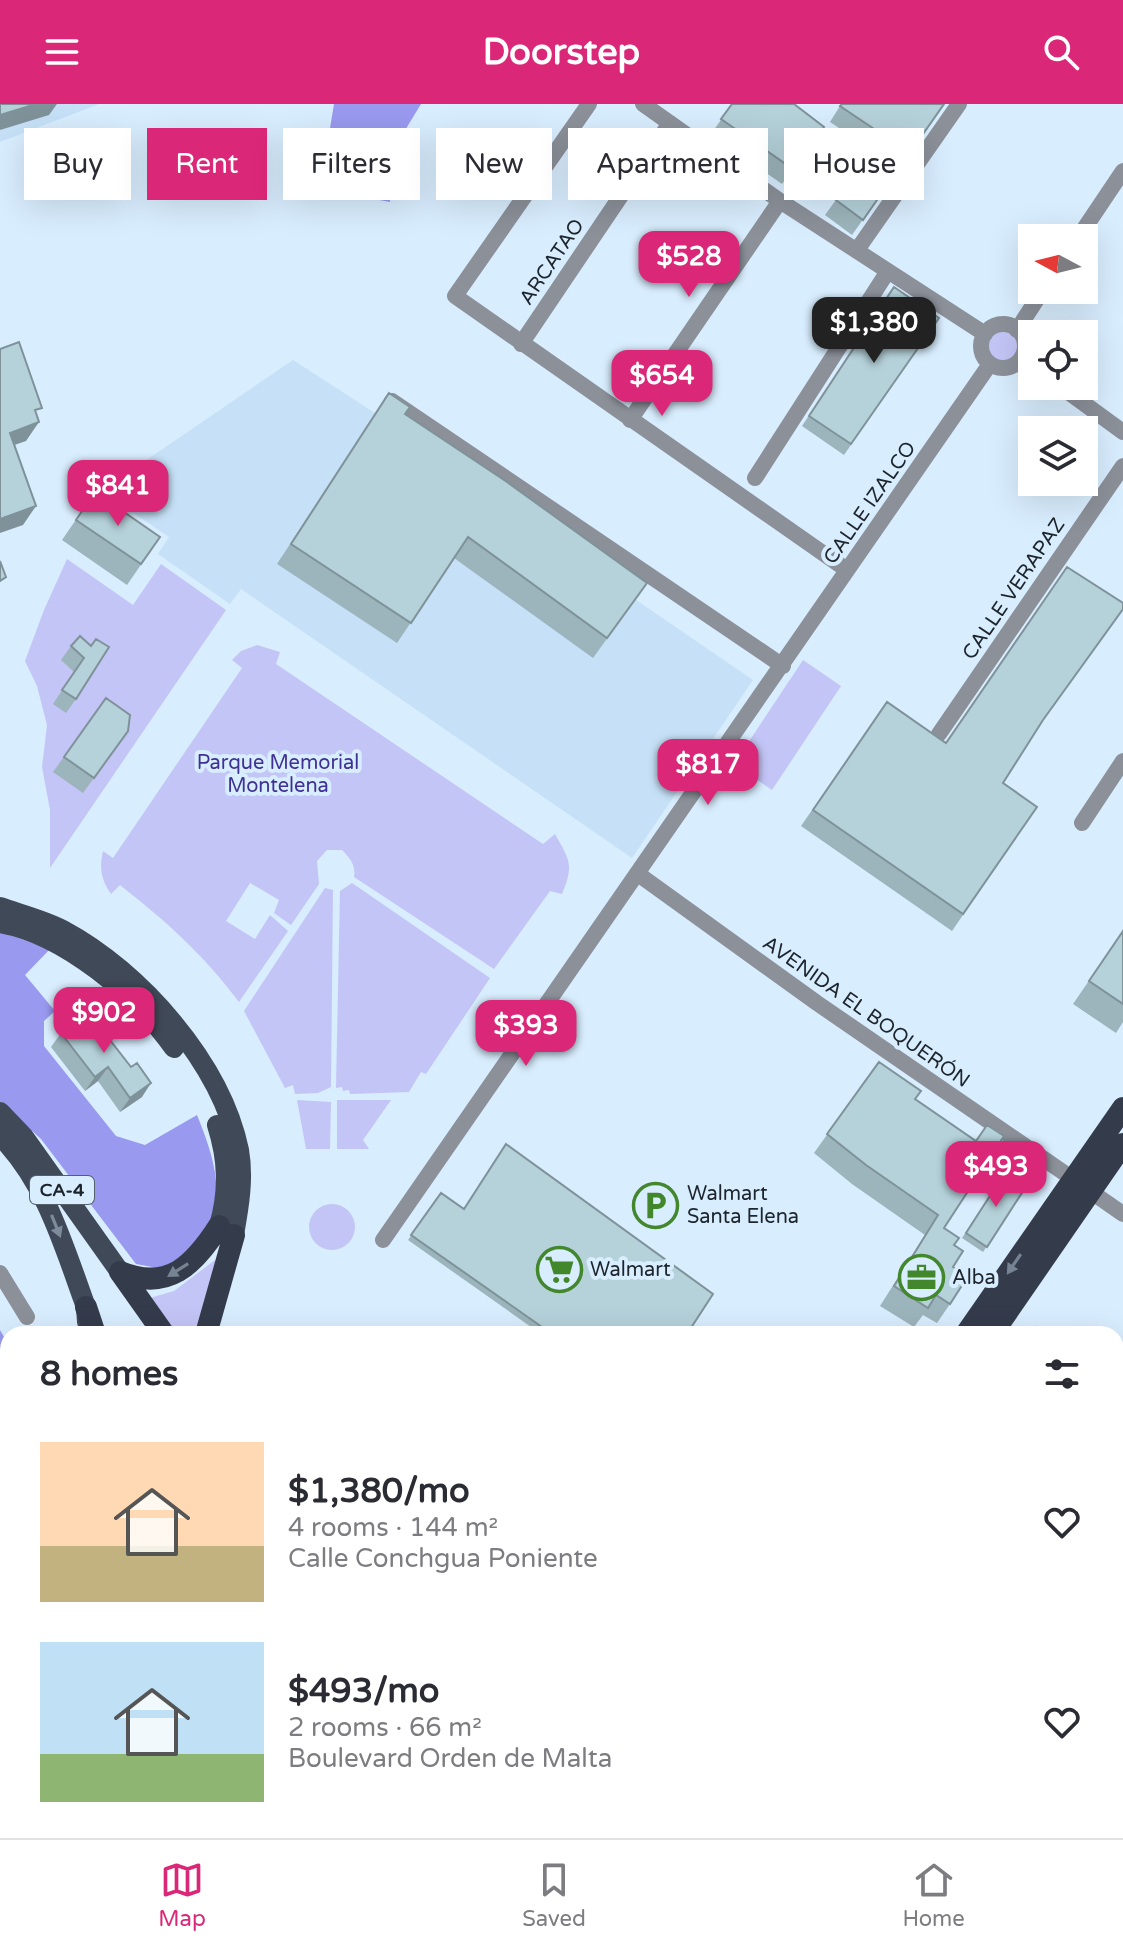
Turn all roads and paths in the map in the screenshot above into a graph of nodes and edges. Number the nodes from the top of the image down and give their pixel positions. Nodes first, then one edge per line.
1 (589, 104) edge
2 (643, 104) edge
3 (959, 104) edge
4 (670, 123) junction
5 (1123, 171) edge
6 (780, 201) junction
7 (1087, 224) edge
8 (857, 250) junction
9 (888, 271) junction
10 (1034, 304) edge
11 (1017, 330) joint
12 (985, 334) junction
13 (521, 344) junction
14 (990, 364) junction
15 (1018, 365) edge
16 (1079, 400) edge
17 (392, 401) edge
18 (630, 420) junction
19 (1123, 432) edge
20 (1123, 466) edge
21 (755, 478) dead end
22 (847, 570) junction
23 (783, 666) junction
24 (939, 734) edge
25 (1123, 761) edge
26 (1082, 823) dead end
27 (638, 874) junction
28 (0, 907) edge
29 (11, 921) edge
30 (1123, 1108) edge
31 (0, 1112) edge
32 (0, 1136) edge
33 (1123, 1144) edge
34 (1081, 1185) junction
35 (1123, 1214) edge
36 (227, 1231) junction
37 (383, 1240) dead end
38 (120, 1272) junction
39 (0, 1273) edge
40 (86, 1307) junction
41 (27, 1317) dead end
42 (87, 1326) edge
43 (92, 1326) edge
44 (158, 1326) edge
45 (208, 1326) edge
46 (972, 1326) edge
47 (997, 1326) edge

1 - 13 street
2 - 4 street
3 - 8 street
4 - 6 street
4 - 13 street, ARCATAO
5 - 7 street
6 - 8 street
6 - 18 street
8 - 9 street
9 - 12 street
9 - 21 street
10 - 11 street
11 - 12 street
12 - 14 street
13 - 18 street
14 - 15 street
14 - 22 street, CALLE IZALCO
16 - 19 street
17 - 23 street
18 - 22 street
20 - 24 street, CALLE VERAPAZ
22 - 23 street, CALLE IZALCO
23 - 27 street, CALLE IZALCO
25 - 26 street
27 - 34 street, AVENIDA EL BOQUERÓN
27 - 37 street, CALLE IZALCO
28 - 29 main road
29 - 36 main road
30 - 34 highway
31 - 38 main road, CA-4
32 -> 40 main road, CA-4
33 - 34 highway
34 - 35 street, AVENIDA EL BOQUERÓN
34 -> 46 highway
34 - 47 highway
36 -> 38 highway
36 - 45 highway
38 - 44 highway, CA-4
39 - 41 street
40 - 42 main road
40 - 43 highway, CA-4

